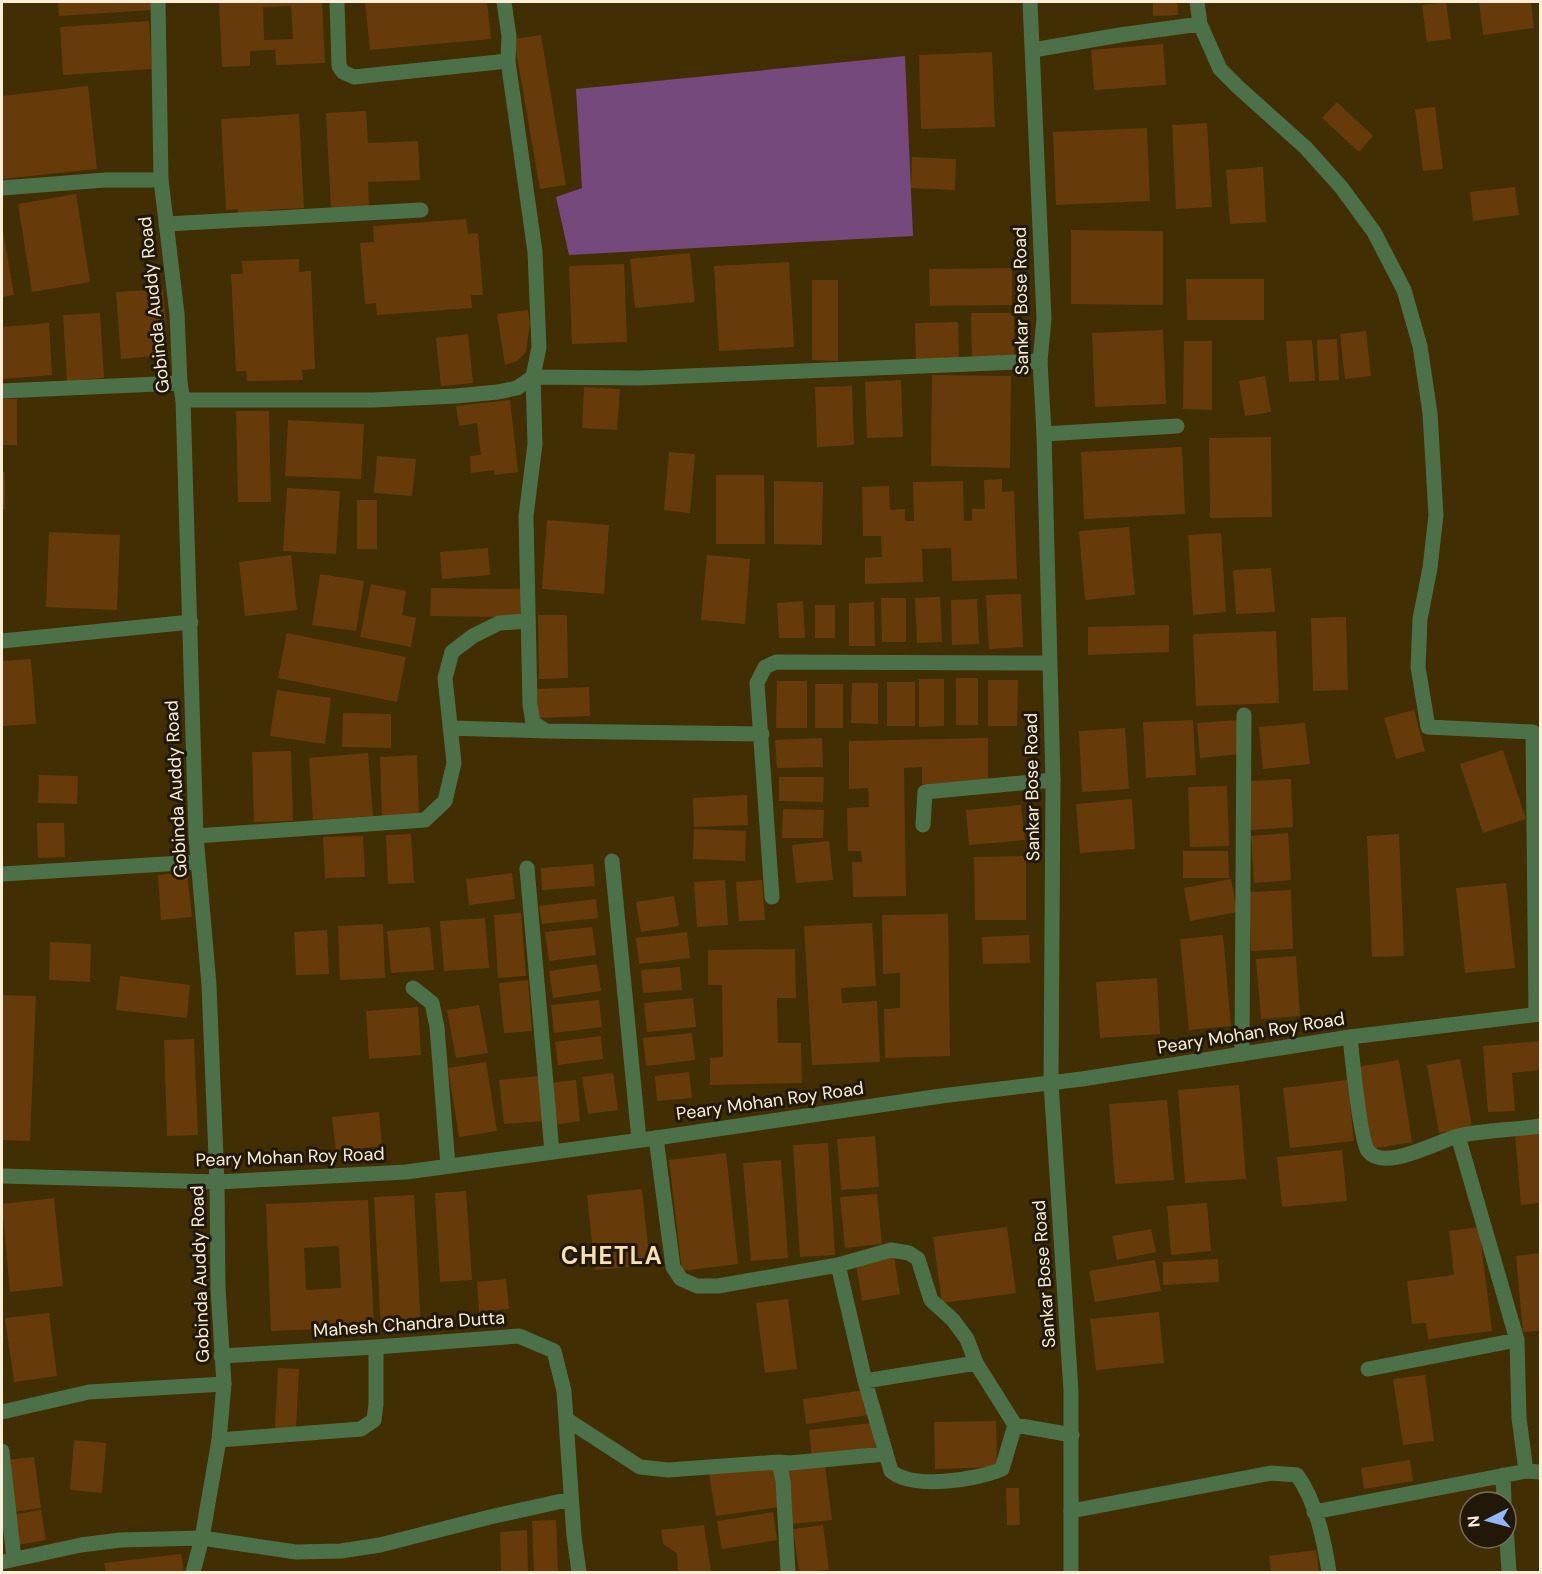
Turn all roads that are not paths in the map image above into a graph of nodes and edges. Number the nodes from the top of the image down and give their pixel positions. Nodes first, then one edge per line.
1 (158, 2) edge
2 (337, 2) edge
3 (504, 2) edge
4 (1030, 2) edge
5 (1197, 2) edge
6 (1200, 24) junction
7 (1033, 50) junction
8 (508, 62) junction
9 (161, 180) junction
10 (2, 188) edge
11 (421, 210) dead end
12 (167, 224) junction
13 (1041, 361) junction
14 (533, 377) junction
15 (180, 383) junction
16 (2, 391) edge
17 (183, 400) junction
18 (1177, 426) dead end
19 (1044, 434) junction
20 (528, 621) junction
21 (191, 622) junction
22 (2, 641) edge
23 (1049, 663) junction
24 (1244, 715) dead end
25 (450, 728) junction
26 (546, 731) junction
27 (762, 734) junction
28 (1053, 780) junction
29 (923, 825) dead end
30 (196, 836) junction
31 (612, 861) dead end
32 (198, 862) junction
33 (527, 868) dead end
34 (2, 874) edge
35 (772, 897) dead end
36 (413, 988) dead end
37 (1538, 1014) edge
38 (1350, 1037) junction
39 (1242, 1054) junction
40 (1051, 1083) junction
41 (1540, 1126) edge
42 (1458, 1136) junction
43 (656, 1138) junction
44 (639, 1140) junction
45 (552, 1152) junction
46 (448, 1166) junction
47 (2, 1176) edge
48 (217, 1182) junction
49 (838, 1265) junction
50 (1517, 1340) junction
51 (376, 1347) junction
52 (221, 1356) junction
53 (976, 1363) junction
54 (1368, 1369) dead end
55 (865, 1381) junction
56 (224, 1384) junction
57 (2, 1412) edge
58 (566, 1419) junction
59 (1015, 1425) junction
60 (1072, 1435) junction
61 (219, 1440) junction
62 (2, 1451) edge
63 (885, 1454) junction
64 (779, 1462) junction
65 (1533, 1471) edge
66 (1503, 1475) junction
67 (1504, 1490) edge
68 (572, 1499) junction
69 (1071, 1511) junction
70 (1314, 1512) junction
71 (202, 1538) junction
72 (1508, 1550) edge
73 (8, 1561) edge
74 (193, 1572) edge
75 (579, 1572) edge
76 (788, 1572) edge
77 (1071, 1572) edge
78 (1329, 1572) edge
79 (1509, 1572) edge

1 - 9 street, Gobinda Auddy Road
2 - 8 street
3 - 8 street
4 - 7 street, Sankar Bose Road
5 - 6 street
6 - 7 street
6 - 37 street
7 - 13 street, Sankar Bose Road
8 - 14 street
9 - 10 street
9 - 12 street, Gobinda Auddy Road
11 - 12 street
12 - 15 street, Gobinda Auddy Road
13 - 14 street
13 - 19 street, Sankar Bose Road
14 - 17 street
14 - 20 street
15 - 16 street
15 - 17 street, Gobinda Auddy Road
17 - 21 street, Gobinda Auddy Road
18 - 19 street
19 - 23 street, Sankar Bose Road
20 - 25 street
20 - 26 street
21 - 22 street
21 - 30 street, Gobinda Auddy Road
23 - 27 street
23 - 28 street, Sankar Bose Road
24 - 39 street
25 - 26 street
25 - 30 street
26 - 27 street
27 - 35 street
28 - 29 street
28 - 40 street, Sankar Bose Road
30 - 32 street, Gobinda Auddy Road
31 - 44 street
32 - 34 street
32 - 48 street, Gobinda Auddy Road
33 - 45 street
36 - 46 street
37 - 38 street, Peary Mohan Roy Road
38 - 39 street, Peary Mohan Roy Road
38 - 42 street
39 - 40 street, Peary Mohan Roy Road
40 - 43 street, Peary Mohan Roy Road
40 - 60 street, Sankar Bose Road
41 - 42 street
42 - 50 street
43 - 44 street, Peary Mohan Roy Road
43 - 49 street
44 - 45 street, Peary Mohan Roy Road
45 - 46 street, Peary Mohan Roy Road
46 - 48 street, Peary Mohan Roy Road
47 - 48 street, Peary Mohan Roy Road
48 - 52 street, Gobinda Auddy Road
49 - 53 street
49 - 55 street
50 - 54 street
50 - 65 street
51 - 52 street, Mahesh Chandra Dutta
51 - 58 street, Mahesh Chandra Dutta
51 - 61 street
52 - 56 street, Gobinda Auddy Road
53 - 55 street
53 - 59 street
55 - 63 street
56 - 57 street
56 - 61 street, Gobinda Auddy Road
58 - 64 street
58 - 68 street, Mahesh Chandra Dutta
59 - 60 street
59 - 63 street
60 - 69 street, Sankar Bose Road
61 - 71 street, Gobinda Auddy Road
62 - 73 street
63 - 64 street
64 - 76 street
65 - 66 street
66 - 67 street
66 - 70 street
68 - 71 street
68 - 75 street, Mahesh Chandra Dutta
69 - 70 street
69 - 77 street, Sankar Bose Road
70 - 78 street
71 - 73 street
71 - 74 street, Gobinda Auddy Road
72 - 79 street

